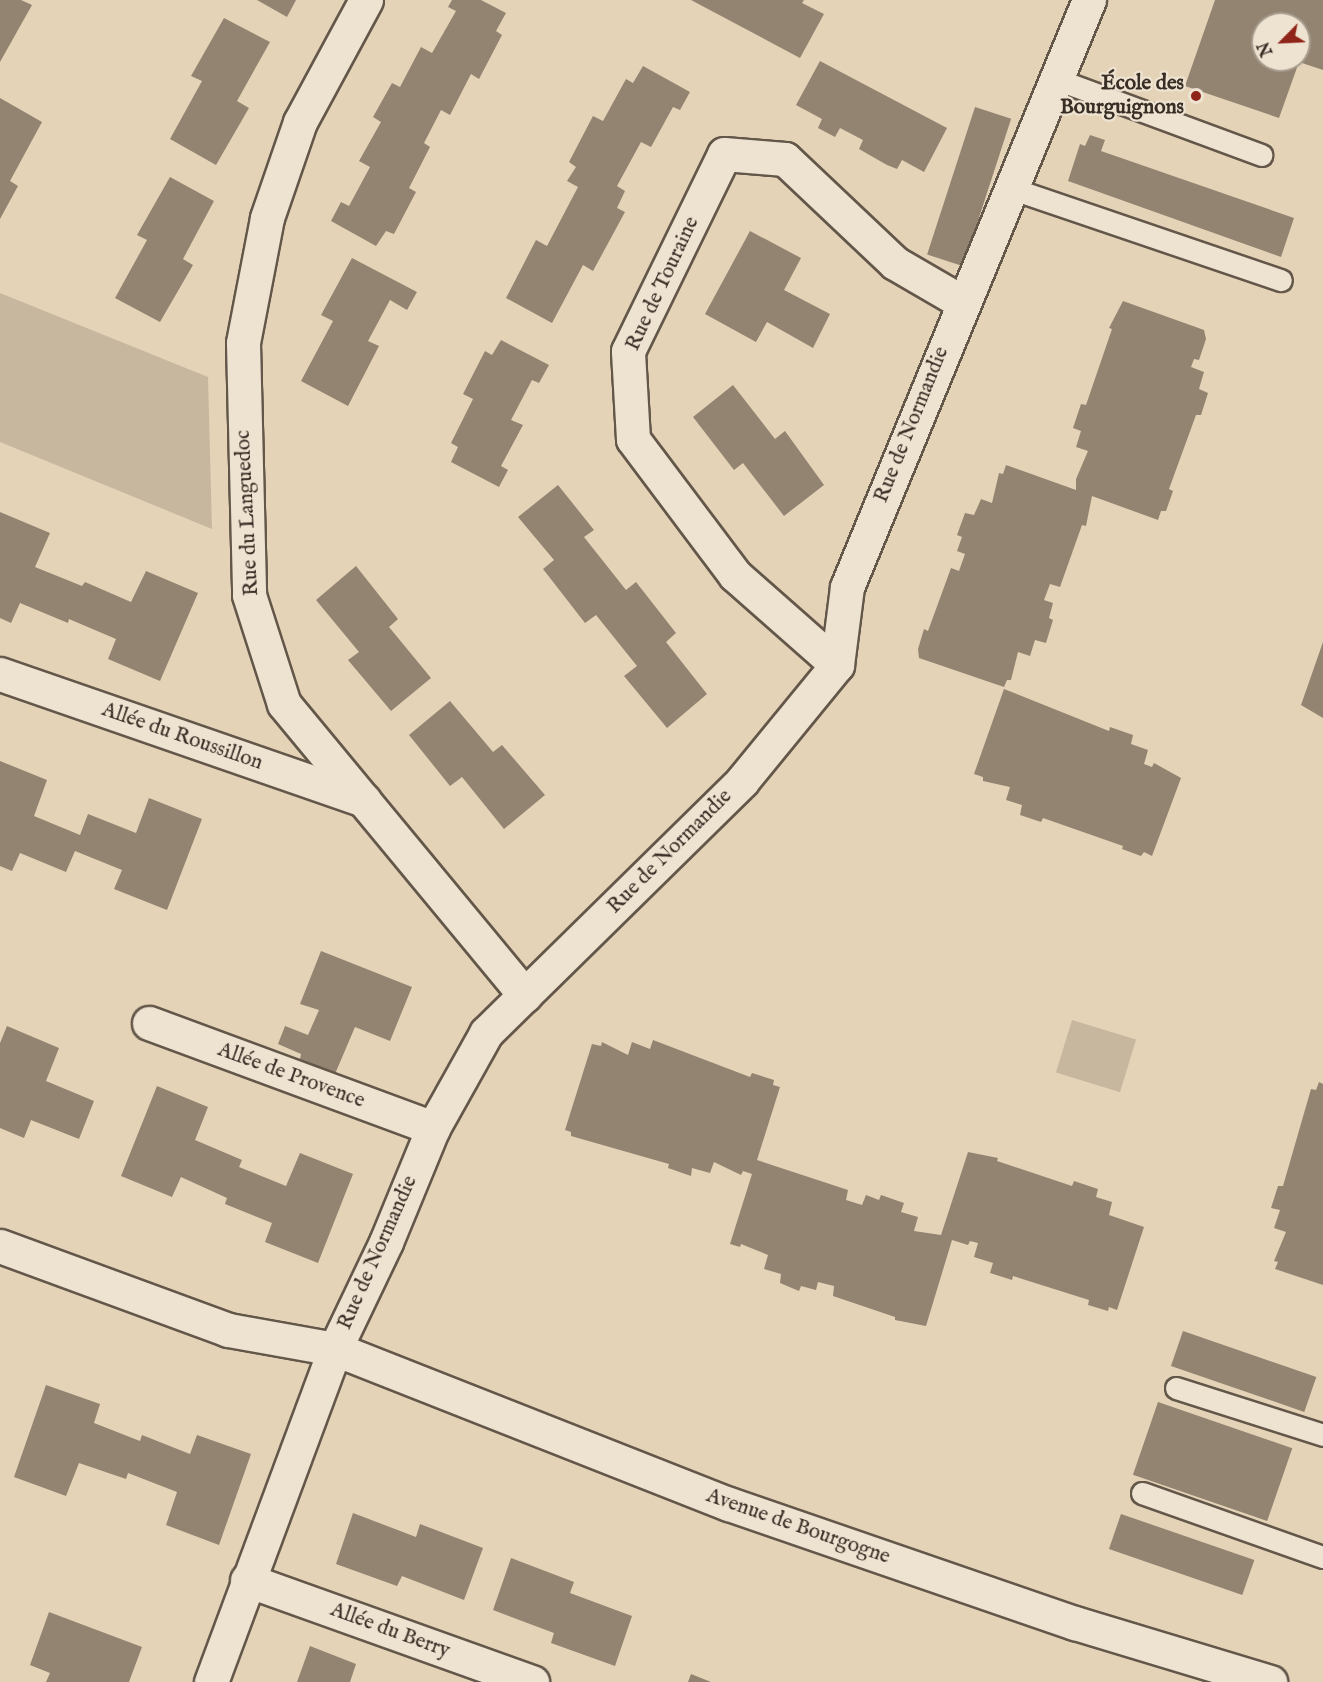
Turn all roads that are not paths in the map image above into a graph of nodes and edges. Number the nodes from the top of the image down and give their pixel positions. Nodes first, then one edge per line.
1 (366, 0) edge
2 (1089, 0) edge
3 (1056, 79) junction
4 (1261, 155) dead end
5 (1010, 188) junction
6 (1281, 280) dead end
7 (962, 302) junction
8 (837, 665) junction
9 (0, 674) edge
10 (364, 800) junction
11 (525, 995) junction
12 (149, 1023) dead end
13 (433, 1128) junction
14 (0, 1246) edge
15 (335, 1348) junction
16 (1176, 1388) dead end
17 (1323, 1435) edge
18 (1142, 1493) dead end
19 (1323, 1557) edge
20 (248, 1580) junction
21 (211, 1682) edge
22 (532, 1682) edge
23 (1270, 1682) edge

1 - 10 street, Rue du Languedoc
2 - 3 street, Rue de Normandie
3 - 4 lane
3 - 5 street, Rue de Normandie
5 - 6 lane
5 - 7 street, Rue de Normandie
7 - 8 street, Rue de Normandie
7 - 8 street, Rue de Touraine
8 - 11 street, Rue de Normandie
9 - 10 street, Allée du Roussillon
10 - 11 street, Rue du Languedoc
11 - 13 street, Rue de Normandie
12 - 13 street, Allée de Provence
13 - 15 street, Rue de Normandie
14 - 15 street, Avenue de Bourgogne
15 - 20 street, Rue de Normandie
15 - 23 street, Avenue de Bourgogne
16 - 17 lane
18 - 19 lane
20 - 21 street, Rue de Normandie
20 - 22 street, Allée du Berry

